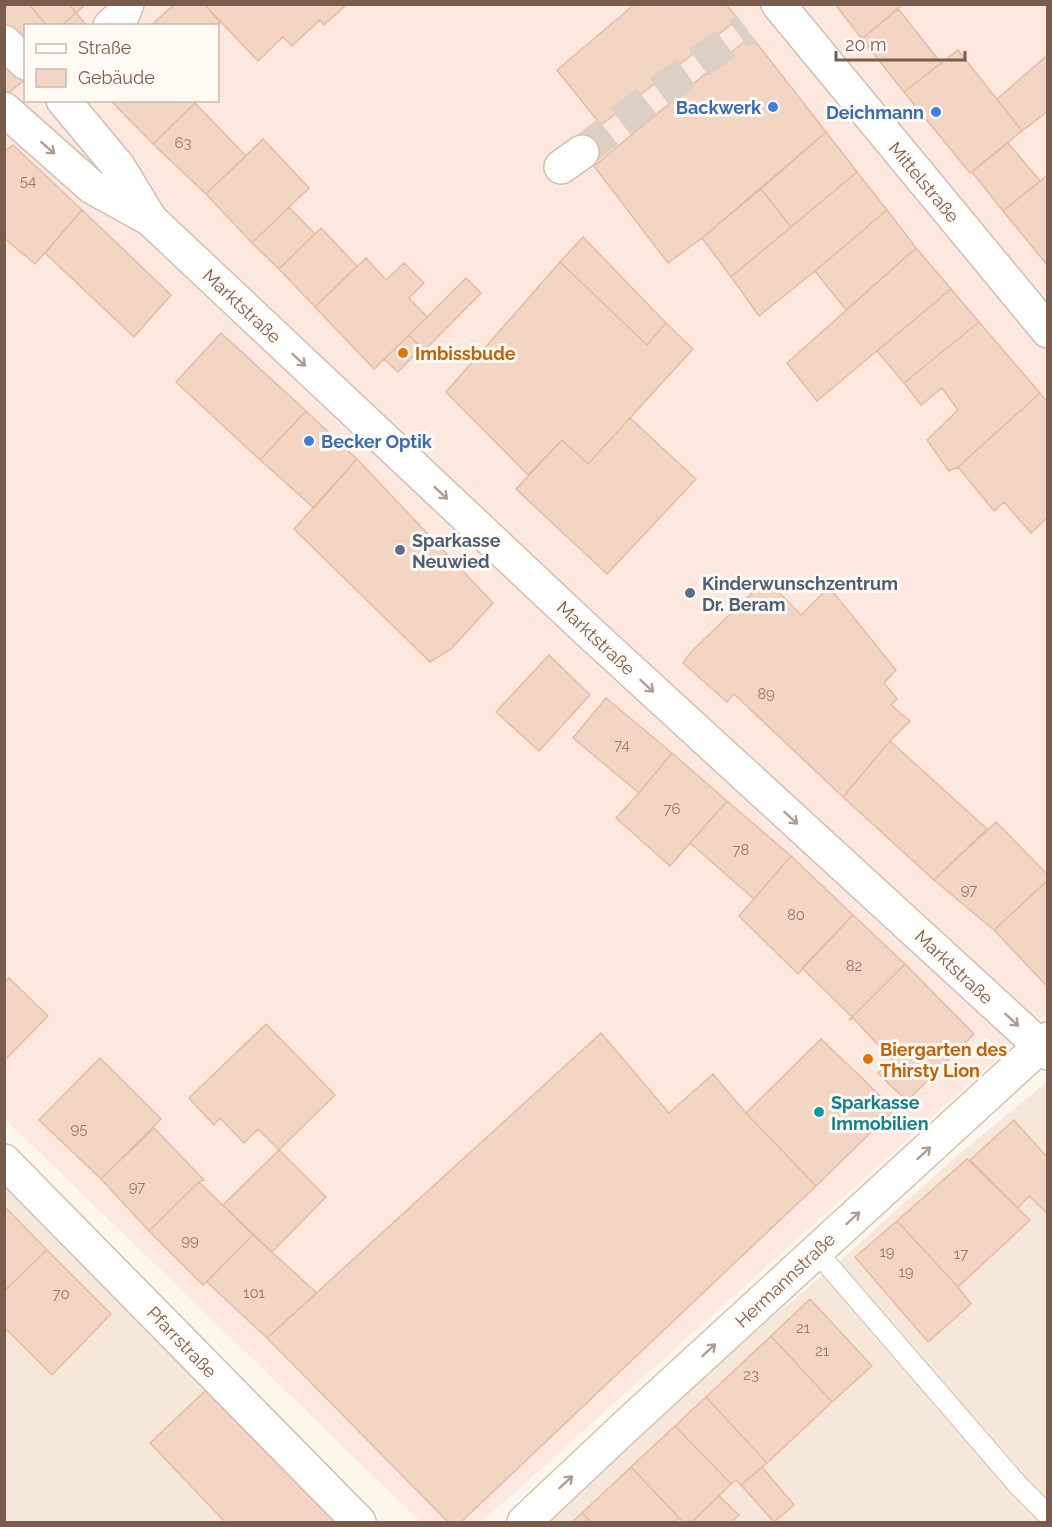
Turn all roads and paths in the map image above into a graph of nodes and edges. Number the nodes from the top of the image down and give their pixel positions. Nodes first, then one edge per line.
1 (127, 4) edge
2 (778, 4) edge
3 (112, 24) edge
4 (4, 42) edge
5 (24, 61) edge
6 (65, 102) edge
7 (4, 109) edge
8 (150, 219) junction
9 (1047, 331) edge
10 (1045, 1046) edge
11 (4, 1161) edge
12 (816, 1251) junction
13 (1047, 1515) edge
14 (359, 1522) edge
15 (524, 1522) edge

1 - 3 street
2 - 9 street, Mittelstraße
4 - 5 street
6 - 8 street, Marktstraße
7 -> 8 street, Marktstraße
8 -> 10 street, Marktstraße
12 -> 10 street, Hermannstraße
11 - 14 street, Pfarrstraße
12 - 13 lane
15 -> 12 street, Hermannstraße

